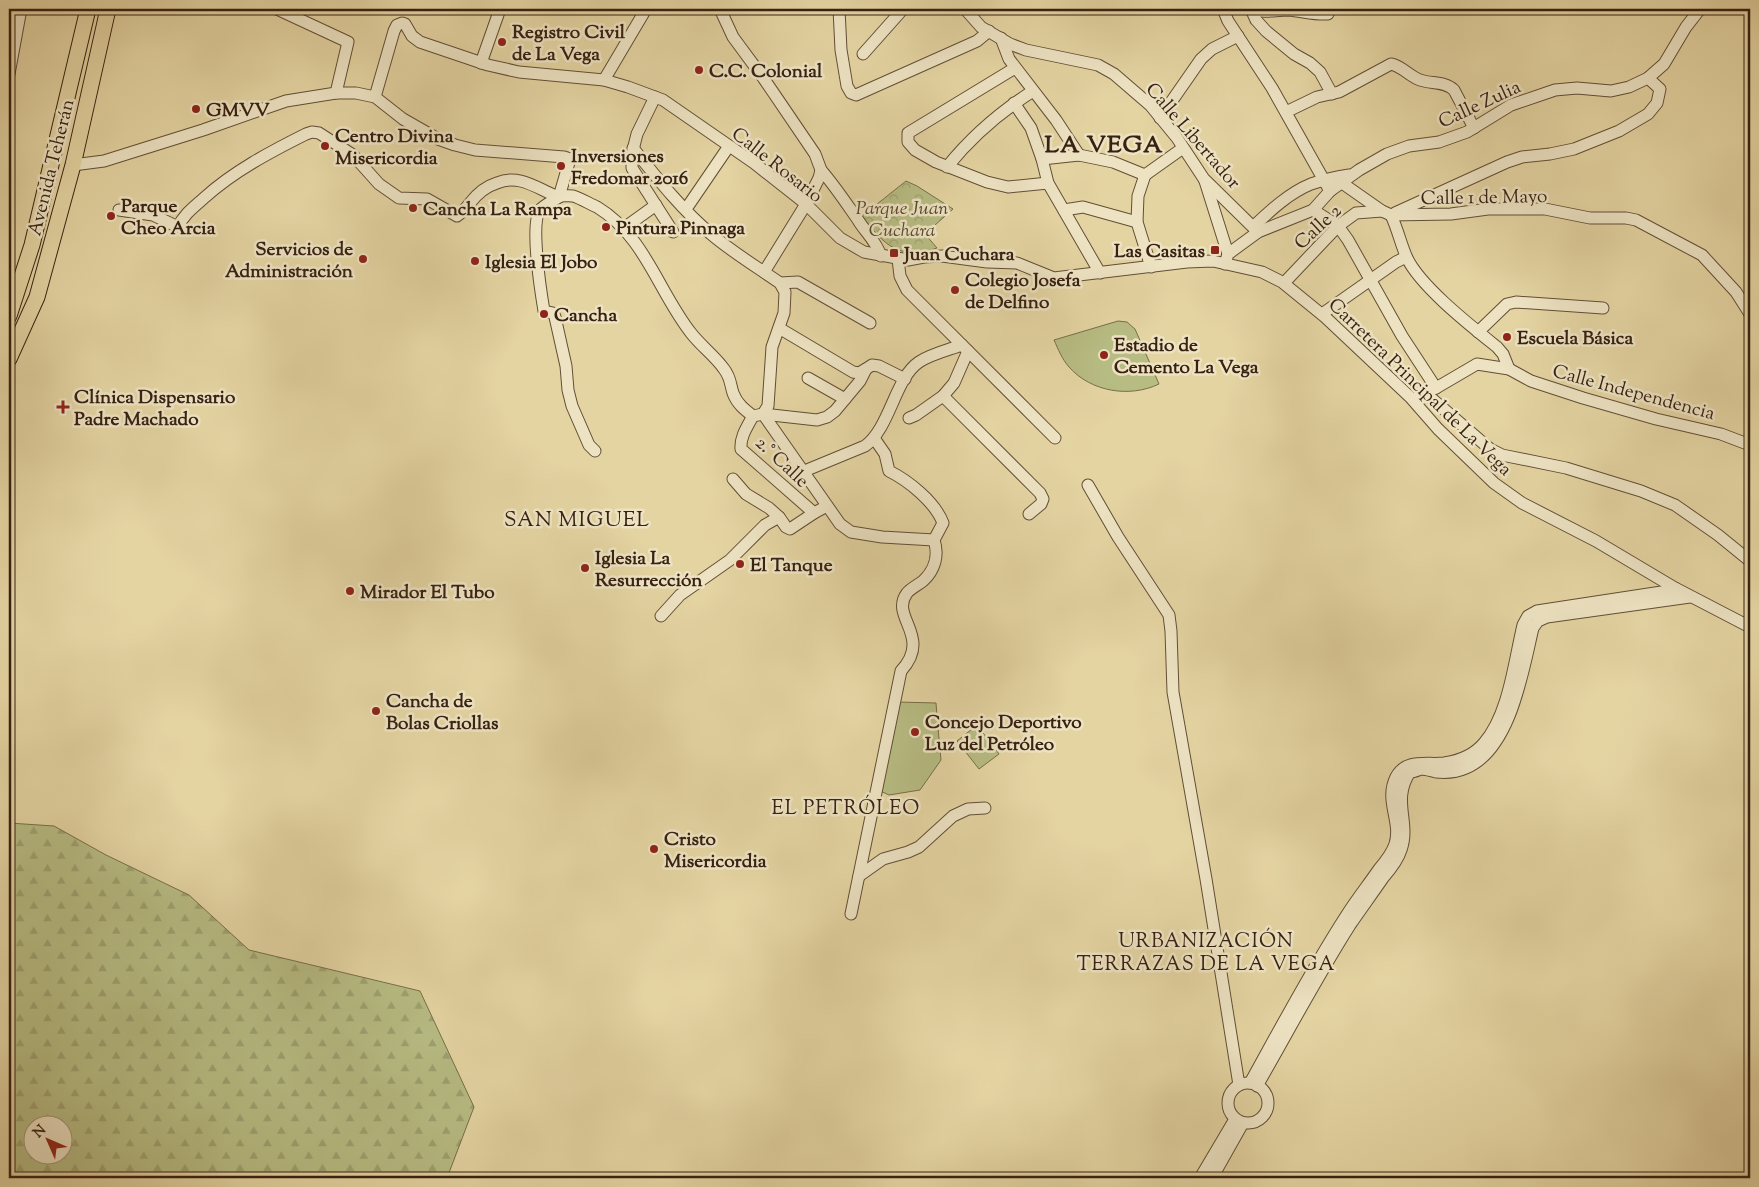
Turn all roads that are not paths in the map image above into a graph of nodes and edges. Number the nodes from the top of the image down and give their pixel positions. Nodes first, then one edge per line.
1 (21, 9) edge
2 (88, 9) edge
3 (108, 9) edge
4 (277, 9) edge
5 (500, 9) edge
6 (646, 9) edge
7 (720, 9) edge
8 (839, 9) edge
9 (903, 9) edge
10 (965, 9) edge
11 (1223, 9) edge
12 (1251, 9) edge
13 (1700, 9) edge
14 (1328, 14) dead end
15 (988, 31) junction
16 (1238, 36) junction
17 (1000, 38) junction
18 (863, 54) dead end
19 (481, 63) junction
20 (1015, 68) junction
21 (9, 74) edge
22 (1648, 78) junction
23 (604, 80) junction
24 (1033, 91) junction
25 (336, 93) junction
26 (1332, 94) junction
27 (375, 97) junction
28 (655, 97) junction
29 (1014, 103) junction
30 (1286, 112) junction
31 (1160, 118) junction
32 (1474, 128) junction
33 (729, 146) junction
34 (633, 148) junction
35 (1184, 148) junction
36 (1079, 155) junction
37 (1042, 159) junction
38 (73, 165) junction
39 (947, 167) junction
40 (821, 170) junction
41 (1354, 174) junction
42 (1145, 175) junction
43 (1204, 180) junction
44 (1324, 180) junction
45 (1048, 183) junction
46 (1342, 183) junction
47 (1330, 191) junction
48 (559, 197) junction
49 (806, 204) junction
50 (656, 205) junction
51 (686, 209) junction
52 (119, 210) dead end
53 (1064, 210) junction
54 (1313, 210) junction
55 (1386, 213) junction
56 (1137, 222) junction
57 (1338, 226) junction
58 (624, 228) junction
59 (1256, 229) junction
60 (673, 232) dead end
61 (880, 256) junction
62 (1406, 257) junction
63 (898, 259) junction
64 (1226, 259) junction
65 (1151, 267) junction
66 (764, 272) junction
67 (1100, 273) junction
68 (1371, 279) junction
69 (780, 283) junction
70 (1284, 283) junction
71 (1603, 308) dead end
72 (1322, 314) junction
73 (1750, 314) edge
74 (9, 316) edge
75 (870, 323) dead end
76 (779, 328) junction
77 (1478, 332) junction
78 (965, 348) junction
79 (9, 359) edge
80 (866, 369) junction
81 (1509, 369) junction
82 (808, 378) dead end
83 (905, 379) junction
84 (1436, 388) junction
85 (1424, 392) junction
86 (943, 396) junction
87 (1410, 397) junction
88 (844, 400) junction
89 (758, 415) junction
90 (910, 418) dead end
91 (874, 438) junction
92 (1055, 438) dead end
93 (1750, 445) edge
94 (595, 451) dead end
95 (802, 472) junction
96 (732, 479) dead end
97 (1088, 485) dead end
98 (827, 506) junction
99 (814, 513) junction
100 (1029, 514) dead end
101 (779, 517) junction
102 (934, 540) junction
103 (1748, 556) edge
104 (1675, 588) junction
105 (1690, 597) junction
106 (661, 616) dead end
107 (1750, 627) edge
108 (985, 808) dead end
109 (859, 876) junction
110 (851, 914) dead end
111 (1249, 1085) junction
112 (1239, 1121) junction
113 (1200, 1178) edge
114 (1212, 1178) edge

1 - 21 street
2 - 74 main road, Avenida Teherán
3 - 38 main road, Avenida Teherán
4 - 25 street
5 - 19 street
6 - 23 street
7 - 40 street
8 - 15 street
9 - 18 street
10 - 15 street, Calle Libertador
11 - 16 street
12 - 14 street
12 - 26 street
13 - 22 street, Calle Zulia
15 - 17 street, Calle Libertador
16 - 30 street
16 - 31 street
17 - 20 street
17 - 31 street, Calle Libertador
19 - 23 street, Calle Rosario
19 - 27 street, Calle Rosario
20 - 24 street
20 - 39 street
22 - 32 street, Calle Zulia
22 - 55 street
23 - 28 street, Calle Rosario
24 - 29 street
24 - 36 street
25 - 27 street
25 - 38 street
26 - 30 street
26 - 32 street
27 - 48 street
28 - 33 street, Calle Rosario
28 - 34 street
29 - 37 street
29 - 39 street
30 - 44 street
31 - 35 street, Calle Libertador
32 - 41 street, Calle Zulia
33 - 49 street, Calle Rosario
33 - 51 street
34 - 50 street
34 - 51 street
35 - 42 street
35 - 43 street, Calle Libertador
36 - 37 street
36 - 42 street
37 - 45 street
38 - 79 main road, Avenida Teherán
39 - 45 street
40 - 49 street
40 - 61 street
41 - 44 street
41 - 46 street, Calle Zulia
42 - 56 street
43 - 59 street, Calle Libertador
43 - 64 street
44 - 47 street
44 - 59 street
45 - 53 street
46 - 47 street, Calle Zulia
46 - 55 street
47 - 54 street, Calle Zulia
48 - 52 street
48 - 58 street
48 - 94 street
49 - 61 street, Calle Rosario
49 - 66 street
50 - 58 street
50 - 60 street
51 - 66 street
53 - 56 street
53 - 67 street
54 - 57 street
54 - 59 street, Calle Zulia
55 - 57 street, Calle 2
55 - 62 street
55 - 73 street, Calle 1 de Mayo
56 - 65 street
57 - 68 street
57 - 70 street, Calle 2
58 - 89 street
59 - 64 street
61 - 63 street, Calle Rosario
62 - 68 street
62 - 77 street
63 - 67 street, Calle Rosario
63 - 78 street
64 - 65 street, Calle Rosario
64 - 70 street, Carretera Principal de La Vega
65 - 67 street, Calle Rosario
66 - 69 street
68 - 72 street
68 - 84 street
69 - 75 street
69 - 76 street
70 - 72 street, Carretera Principal de La Vega
71 - 77 street
72 - 87 street, Carretera Principal de La Vega
76 - 80 street
76 - 89 street
77 - 81 street
78 - 83 street
78 - 86 street
78 - 92 street
80 - 83 street
80 - 88 street
81 - 84 street, Calle Independencia
81 - 93 street, Calle Independencia
82 - 88 street
83 - 91 street
84 - 85 street, Calle Independencia
85 - 87 street, Calle Independencia
85 - 103 street
86 - 90 street
86 - 100 street
87 - 104 street, Carretera Principal de La Vega
88 - 89 street
89 - 95 street
89 - 99 street, 2.° Calle
91 - 95 street
91 - 102 street
95 - 98 street
96 - 101 street
97 - 111 street
98 - 99 street, 2.° Calle
98 - 102 street
99 - 101 street
101 - 106 street
102 - 109 street
104 - 105 street, Carretera Principal de La Vega
104 - 111 street
105 - 107 street, Carretera Principal de La Vega
105 - 111 street
108 - 109 street
109 - 110 street
111 - 112 street
111 - 112 street
112 - 113 street
112 - 114 street

